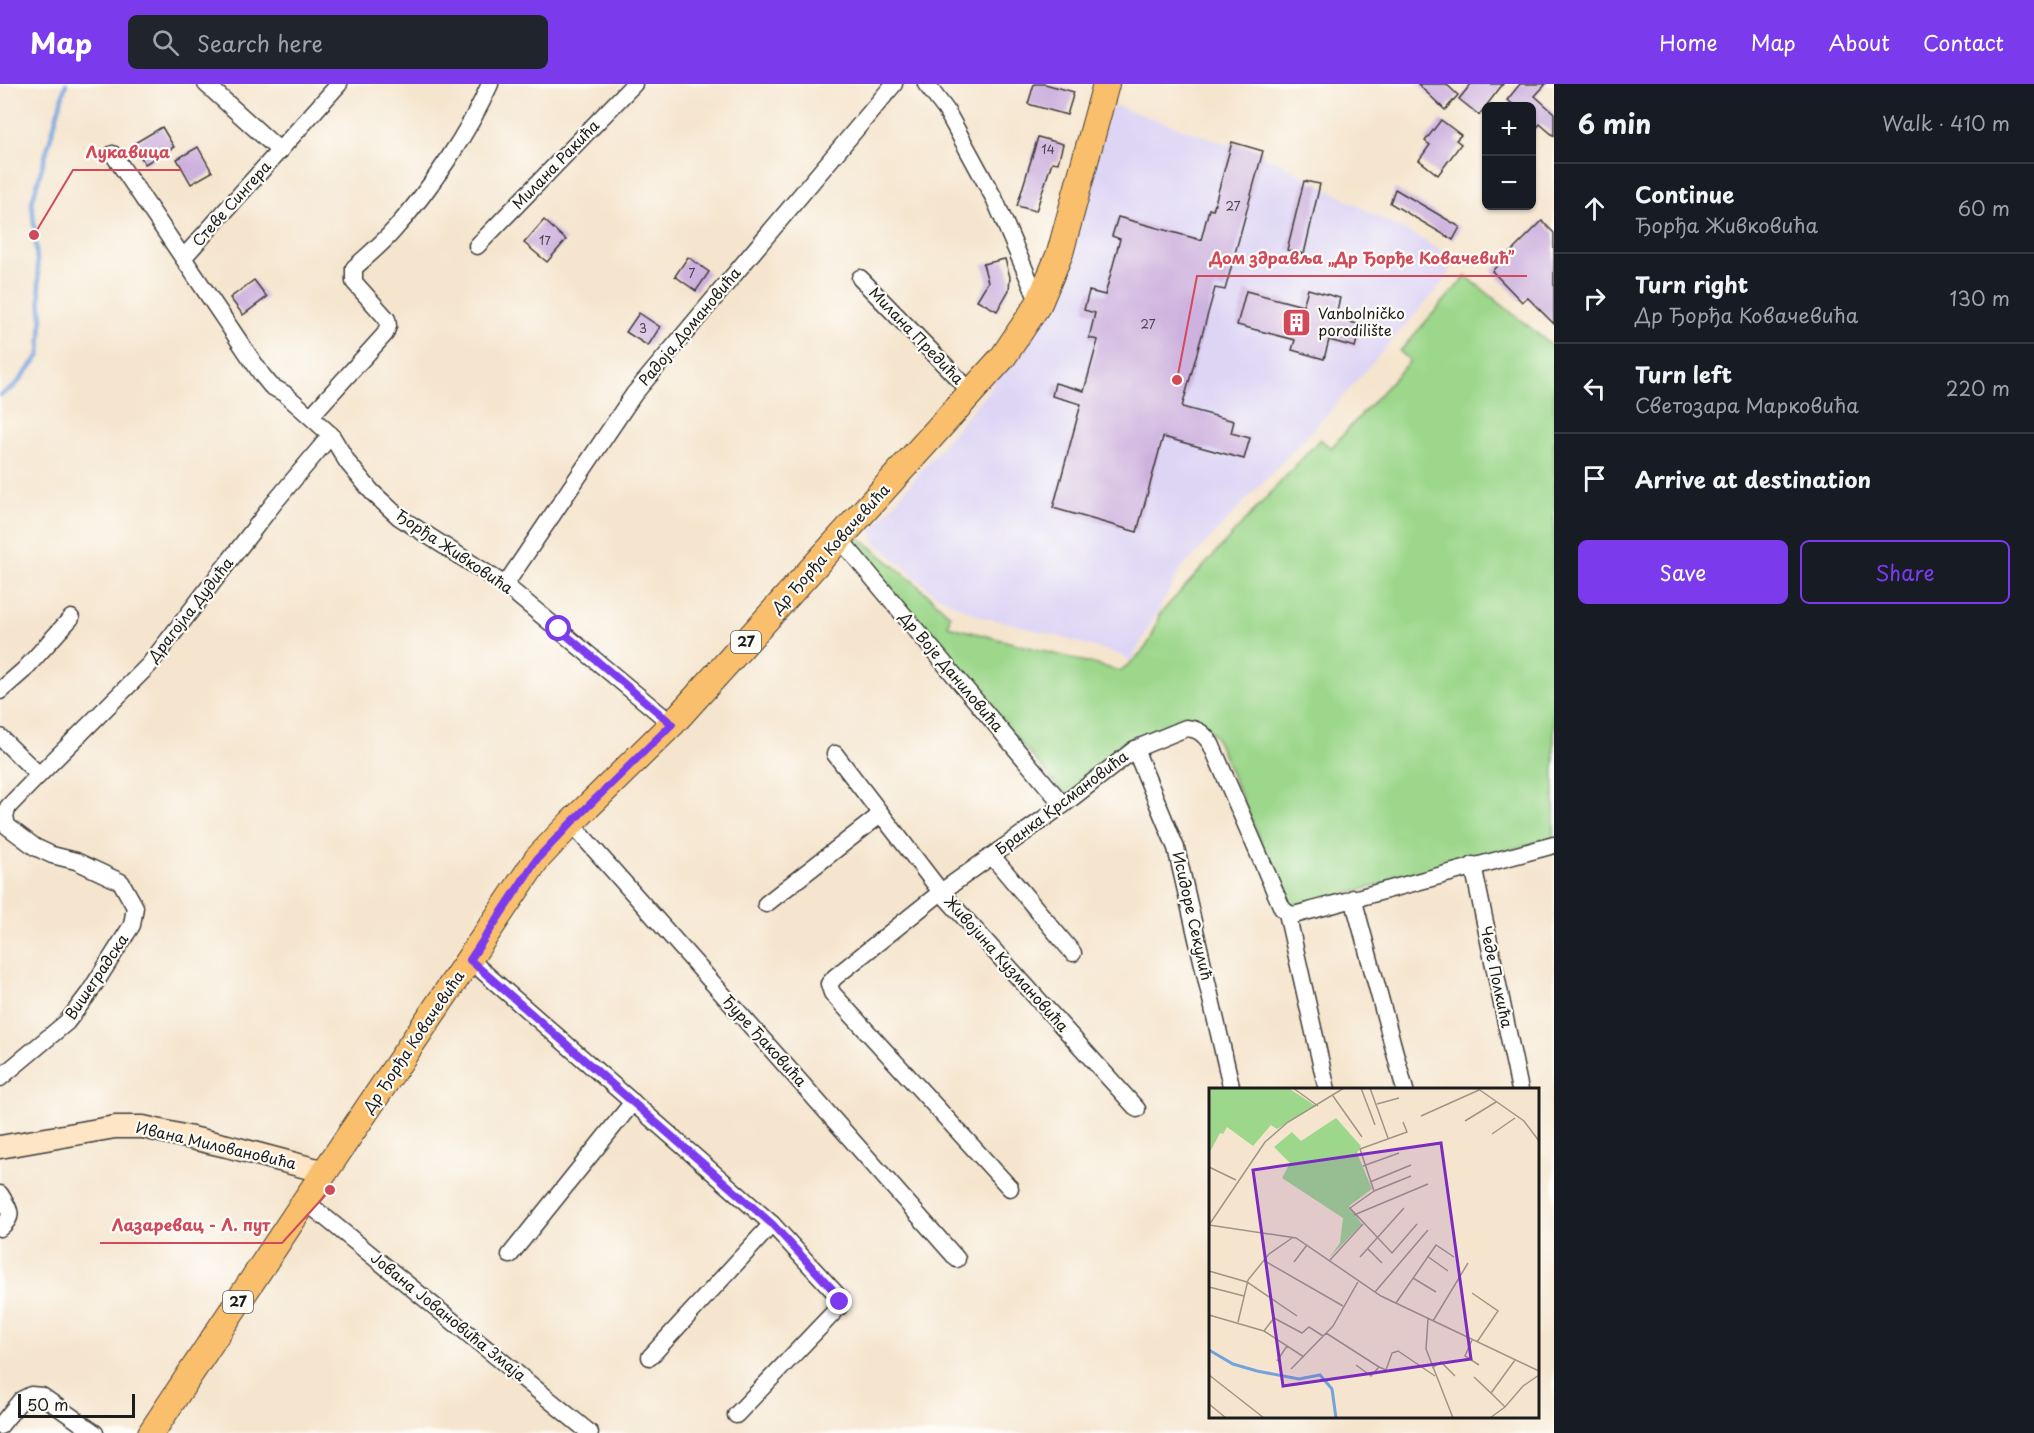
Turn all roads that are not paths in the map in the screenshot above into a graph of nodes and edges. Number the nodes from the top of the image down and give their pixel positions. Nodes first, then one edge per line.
1 (206, 84) edge
2 (339, 84) edge
3 (490, 84) edge
4 (634, 84) edge
5 (894, 84) edge
6 (926, 84) edge
7 (1106, 84) edge
8 (280, 151) junction
9 (113, 154) dead end
10 (477, 246) dead end
11 (184, 257) junction
12 (860, 278) dead end
13 (1039, 303) junction
14 (972, 393) junction
15 (311, 416) junction
16 (331, 435) junction
17 (840, 539) junction
18 (505, 585) junction
19 (71, 618) dead end
20 (0, 691) edge
21 (672, 724) junction
22 (0, 736) edge
23 (1135, 749) junction
24 (835, 754) dead end
25 (39, 775) junction
26 (1063, 805) junction
27 (880, 814) junction
28 (571, 823) junction
29 (1554, 845) edge
30 (992, 856) junction
31 (1473, 866) junction
32 (941, 892) junction
33 (1353, 898) junction
34 (766, 904) dead end
35 (1287, 913) junction
36 (1074, 952) dead end
37 (470, 960) junction
38 (0, 1078) edge
39 (1232, 1088) edge
40 (1327, 1088) edge
41 (1405, 1088) edge
42 (1520, 1088) edge
43 (633, 1102) junction
44 (1137, 1109) dead end
45 (0, 1148) edge
46 (325, 1172) junction
47 (1010, 1188) dead end
48 (0, 1194) edge
49 (305, 1201) junction
50 (772, 1224) junction
51 (0, 1228) edge
52 (510, 1255) dead end
53 (957, 1258) dead end
54 (650, 1357) dead end
55 (736, 1415) dead end
56 (0, 1426) edge
57 (94, 1433) edge
58 (151, 1433) edge
59 (590, 1433) edge

1 - 8 street, Стеве Сингера
2 - 8 street, Стеве Сингера
3 - 15 street
4 - 10 street, Милана Ракића
5 - 18 street, Радоја Домановића
6 - 13 street
7 - 13 main road, Др Ђорђа Ковачевића / 27
8 - 11 street, Стеве Сингера
9 - 11 street, Ђорђа Живковића
11 - 15 street, Ђорђа Живковића
12 - 14 street, Милана Предића
13 - 14 main road, Др Ђорђа Ковачевића / 27
14 - 17 main road, Др Ђорђа Ковачевића / 27
15 - 16 street, Ђорђа Живковића
16 - 18 street, Ђорђа Живковића
16 - 25 street, Драгојла Дудића
17 - 21 main road, Др Ђорђа Ковачевића / 27
17 - 26 street, Др Воје Даниловића
18 - 21 street, Ђорђа Живковића
19 - 20 street
21 - 28 main road, Др Ђорђа Ковачевића / 27
22 - 25 street
23 - 26 street, Бранка Крсмановића
23 - 35 street, Бранка Крсмановића
23 - 39 street, Исидоре Секулић
24 - 27 street, Живојина Кузмановића
25 - 38 street, Вишеградска
26 - 30 street, Бранка Крсмановића
27 - 32 street, Живојина Кузмановића
27 - 34 street
28 - 37 main road, Др Ђорђа Ковачевића / 27
28 - 53 street, Ђуре Ђаковића
29 - 31 street
30 - 32 street, Бранка Крсмановића
30 - 36 street
31 - 33 street
31 - 42 street, Чеде Полкића
32 - 44 street, Живојина Кузмановића
32 - 47 street, Бранка Крсмановића
33 - 35 street
33 - 41 street
35 - 40 street
37 - 43 street
37 - 46 main road, Др Ђорђа Ковачевића / 27
43 - 50 street
43 - 52 street
45 - 46 street, Ивана Миловановића
46 - 49 main road, 27
48 - 51 street
49 - 58 main road, 27
49 - 59 street, Јована Јовановића Змаја
50 - 54 street
50 - 55 street
56 - 57 street

